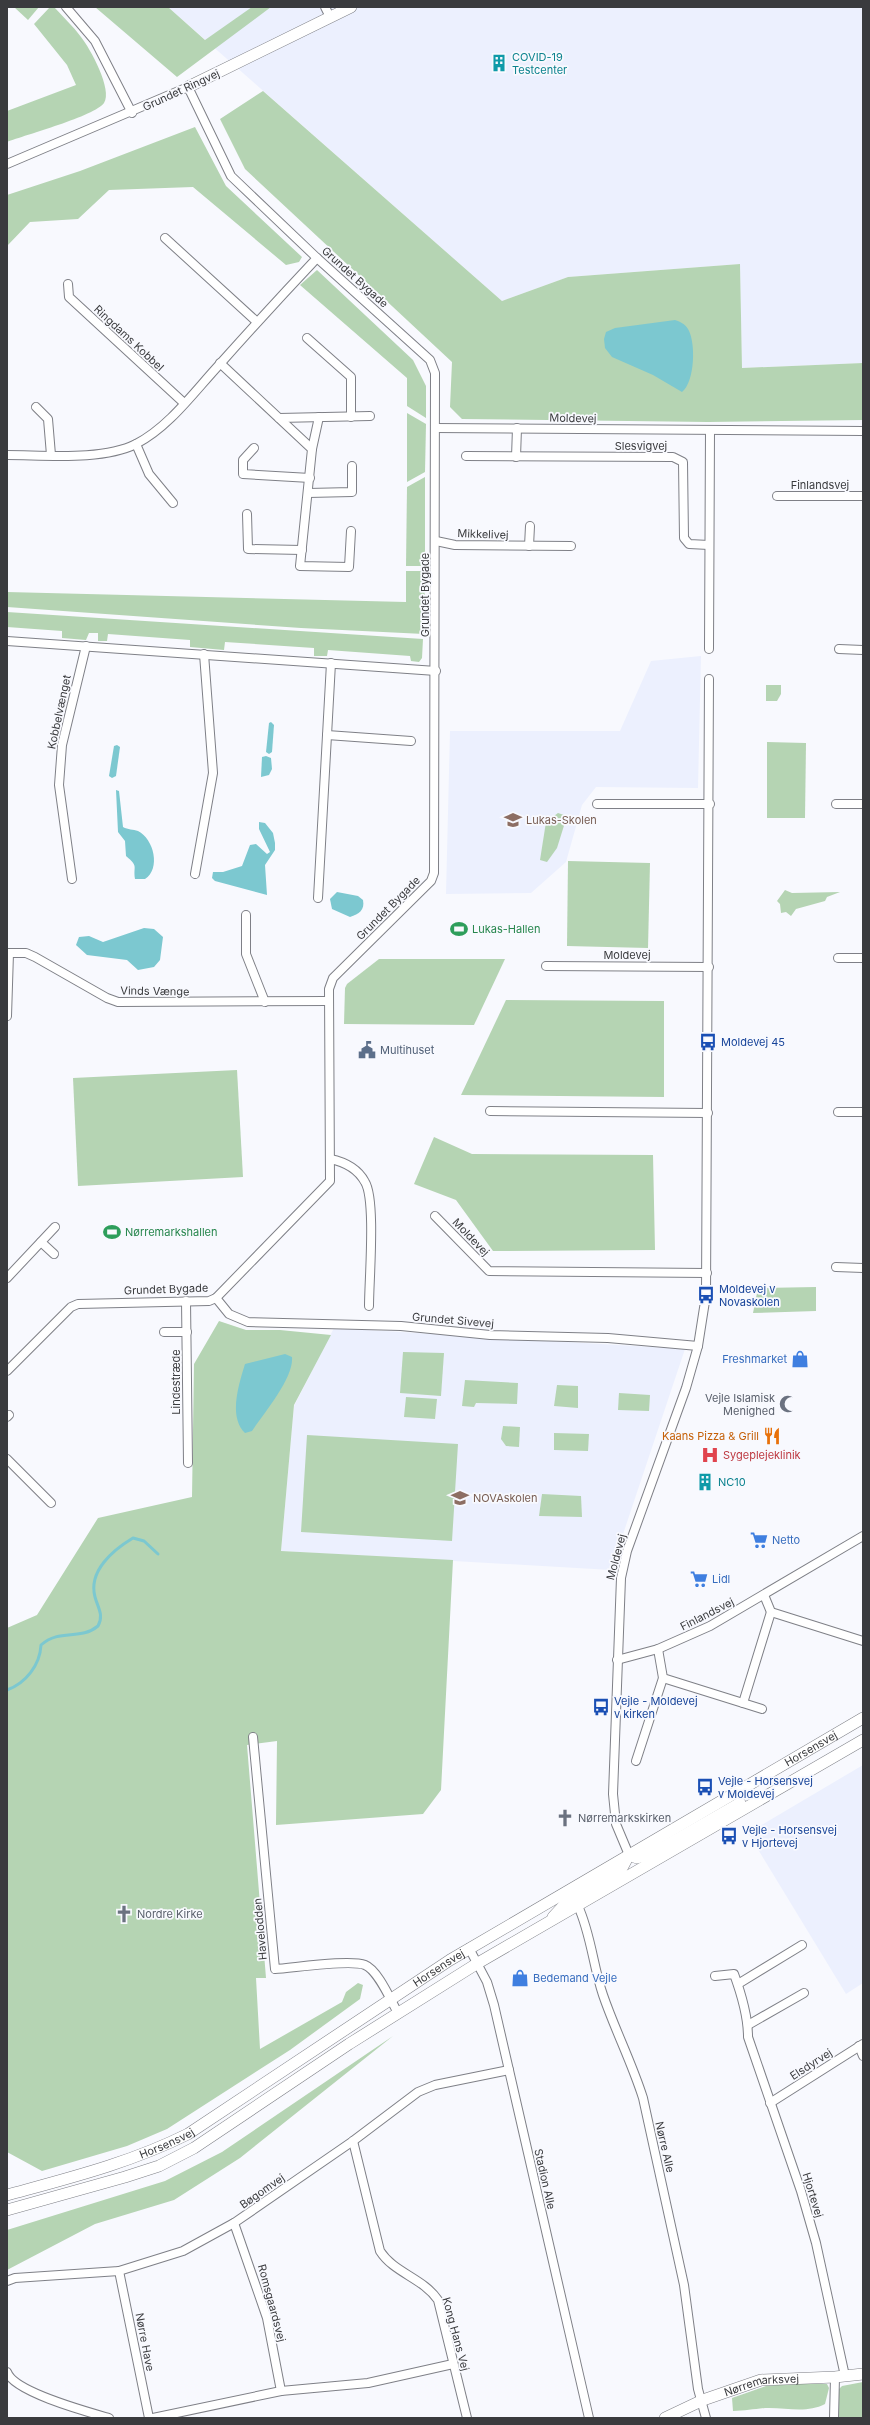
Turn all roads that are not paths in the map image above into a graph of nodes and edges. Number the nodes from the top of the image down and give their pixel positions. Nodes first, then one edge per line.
1 (66, 7) edge
2 (325, 7) edge
3 (351, 7) edge
4 (330, 17) junction
5 (188, 87) junction
6 (132, 112) junction
7 (7, 164) edge
8 (165, 238) dead end
9 (317, 258) junction
10 (68, 284) dead end
11 (257, 322) junction
12 (307, 338) dead end
13 (220, 363) junction
14 (184, 403) junction
15 (36, 407) dead end
16 (370, 416) dead end
17 (319, 417) junction
18 (351, 417) junction
19 (279, 418) junction
20 (435, 428) junction
21 (517, 428) junction
22 (710, 431) junction
23 (863, 431) edge
24 (136, 444) junction
25 (254, 448) dead end
26 (312, 449) junction
27 (7, 455) edge
28 (51, 455) junction
29 (466, 456) dead end
30 (516, 457) junction
31 (352, 466) dead end
32 (310, 478) junction
33 (308, 493) junction
34 (776, 496) dead end
35 (863, 496) edge
36 (173, 503) dead end
37 (247, 514) dead end
38 (530, 526) dead end
39 (351, 531) dead end
40 (436, 541) junction
41 (529, 546) junction
42 (571, 546) dead end
43 (709, 546) junction
44 (302, 550) junction
45 (7, 640) edge
46 (86, 646) junction
47 (709, 648) dead end
48 (839, 649) dead end
49 (863, 650) edge
50 (204, 654) junction
51 (331, 663) junction
52 (436, 671) junction
53 (709, 679) dead end
54 (327, 735) junction
55 (411, 741) dead end
56 (596, 804) dead end
57 (710, 804) junction
58 (836, 804) dead end
59 (863, 804) edge
60 (195, 874) dead end
61 (72, 878) dead end
62 (318, 898) dead end
63 (246, 915) dead end
64 (8, 953) edge
65 (838, 958) dead end
66 (863, 958) edge
67 (546, 966) dead end
68 (709, 967) junction
69 (329, 1001) junction
70 (265, 1002) junction
71 (7, 1016) edge
72 (490, 1111) dead end
73 (838, 1112) dead end
74 (863, 1112) edge
75 (708, 1113) junction
76 (330, 1159) junction
77 (435, 1216) dead end
78 (55, 1227) dead end
79 (41, 1242) junction
80 (54, 1254) dead end
81 (836, 1267) dead end
82 (863, 1268) edge
83 (707, 1272) junction
84 (7, 1278) edge
85 (216, 1298) junction
86 (186, 1301) junction
87 (369, 1306) dead end
88 (164, 1332) dead end
89 (187, 1332) junction
90 (698, 1346) junction
91 (7, 1371) edge
92 (7, 1459) edge
93 (188, 1463) dead end
94 (51, 1503) dead end
95 (863, 1536) edge
96 (764, 1595) junction
97 (771, 1612) junction
98 (863, 1642) edge
99 (658, 1650) junction
100 (617, 1660) junction
101 (663, 1678) junction
102 (743, 1703) junction
103 (762, 1709) dead end
104 (863, 1718) edge
105 (253, 1737) dead end
106 (863, 1740) edge
107 (636, 1761) dead end
108 (806, 1773) junction
109 (629, 1855) junction
110 (578, 1906) junction
111 (544, 1926) junction
112 (802, 1945) dead end
113 (469, 1948) junction
114 (478, 1963) junction
115 (715, 1976) dead end
116 (738, 1984) junction
117 (804, 1993) dead end
118 (390, 1999) junction
119 (398, 2013) junction
120 (748, 2025) junction
121 (861, 2045) edge
122 (863, 2056) edge
123 (509, 2070) junction
124 (770, 2103) junction
125 (353, 2141) junction
126 (7, 2195) edge
127 (7, 2210) edge
128 (234, 2223) junction
129 (119, 2271) junction
130 (7, 2281) edge
131 (453, 2364) junction
132 (7, 2372) edge
133 (863, 2374) edge
134 (840, 2377) junction
135 (281, 2391) junction
136 (703, 2400) junction
137 (109, 2418) edge
138 (149, 2418) edge
139 (153, 2418) edge
140 (467, 2418) edge
141 (589, 2418) edge
142 (665, 2418) edge
143 (706, 2418) edge
144 (834, 2418) edge

1 - 6 street
2 - 4 street
3 - 4 main road, Grundet Ringvej
4 - 5 main road, Grundet Ringvej
5 - 6 street, Grundet Ringvej
5 - 9 street, Grundet Bygade
6 - 7 street, Grundet Ringvej
8 - 11 street
9 - 11 street
9 - 20 street, Grundet Bygade
10 - 14 street, Ringdams Kobbel
11 - 13 street
12 - 18 street
13 - 14 street
13 - 19 street
14 - 24 street
15 - 28 street
16 - 18 street
17 - 18 street
17 - 19 street
17 - 26 street
19 - 26 street
20 - 21 street, Moldevej
20 - 40 street, Grundet Bygade
21 - 22 street, Moldevej
21 - 30 street
22 - 23 street, Moldevej
22 - 43 street
24 - 28 street
24 - 36 street
25 - 32 street
26 - 32 street
27 - 28 street
29 - 30 street, Slesvigvej
30 - 43 street, Slesvigvej
31 - 33 street
32 - 33 street
33 - 44 street
34 - 35 street, Finlandsvej
37 - 44 street
38 - 41 street
39 - 44 street
40 - 41 street, Mikkelivej
40 - 52 street, Grundet Bygade
41 - 42 street, Mikkelivej
43 - 47 street
45 - 46 street
46 - 50 street
46 - 61 street, Kobbelvænget
48 - 49 street
50 - 51 street
50 - 60 street
51 - 52 street
51 - 54 street
52 - 69 street, Grundet Bygade
53 - 57 street, Moldevej
54 - 55 street
54 - 62 street
56 - 57 street
57 - 68 street, Moldevej
58 - 59 street
63 - 70 street
64 - 70 street, Vinds Vænge
64 - 71 street, Vinds Vænge
65 - 66 street
67 - 68 street, Moldevej
68 - 75 street, Moldevej
69 - 70 street, Vinds Vænge
69 - 76 street, Grundet Bygade
72 - 75 street
73 - 74 street
75 - 83 street, Moldevej
76 - 85 street, Grundet Bygade
76 - 87 street
77 - 83 street, Moldevej
78 - 79 street
79 - 80 street
79 - 84 street
81 - 82 street
83 - 90 street, Moldevej
85 - 86 street, Grundet Bygade
85 - 90 street, Grundet Sivevej
86 - 89 street, Lindestræde
86 - 91 street, Grundet Bygade
88 - 89 street
89 - 93 street, Lindestræde
90 - 100 street, Moldevej
92 - 94 street
95 - 96 street, Finlandsvej
96 - 97 street
96 - 99 street, Finlandsvej
97 - 98 street
97 - 102 street
99 - 100 street, Finlandsvej
99 - 101 street
100 - 109 street, Moldevej
101 - 102 street
101 - 107 street
102 - 103 street
104 - 109 main road, Horsensvej
105 - 118 street, Havelodden
106 - 108 main road, Horsensvej
108 - 109 main road
108 - 110 main road, Horsensvej
109 - 111 main road
109 - 113 main road, Horsensvej
110 - 111 main road, Horsensvej
110 - 136 street, Nørre Alle
111 - 114 main road, Horsensvej
112 - 116 street
113 - 114 street, Stadion Alle
113 - 118 main road, Horsensvej
114 - 119 main road, Horsensvej
114 - 123 street, Stadion Alle
115 - 116 street
116 - 120 street, Hjortevej
117 - 120 street
118 - 119 street, Havelodden
118 - 126 main road, Horsensvej
119 - 127 main road, Horsensvej
120 - 124 street, Hjortevej
121 - 122 street
121 - 124 street, Elsdyrvej
123 - 125 street, Bøgomvej
123 - 141 street, Stadion Alle
124 - 134 street, Hjortevej
125 - 128 street, Bøgomvej
125 - 131 street, Kong Hans Vej
128 - 129 street, Bøgomvej
128 - 135 street, Romsgaardsvej
129 - 130 street, Bøgomvej
129 - 138 street, Nørre Have
131 - 135 street
131 - 140 street, Kong Hans Vej
132 - 137 street
133 - 134 main road, Nørremarksvej
134 - 136 main road, Nørremarksvej
134 - 144 street, Hjortevej
135 - 139 street
136 - 142 main road, Nørremarksvej
136 - 143 street, Nørre Alle

